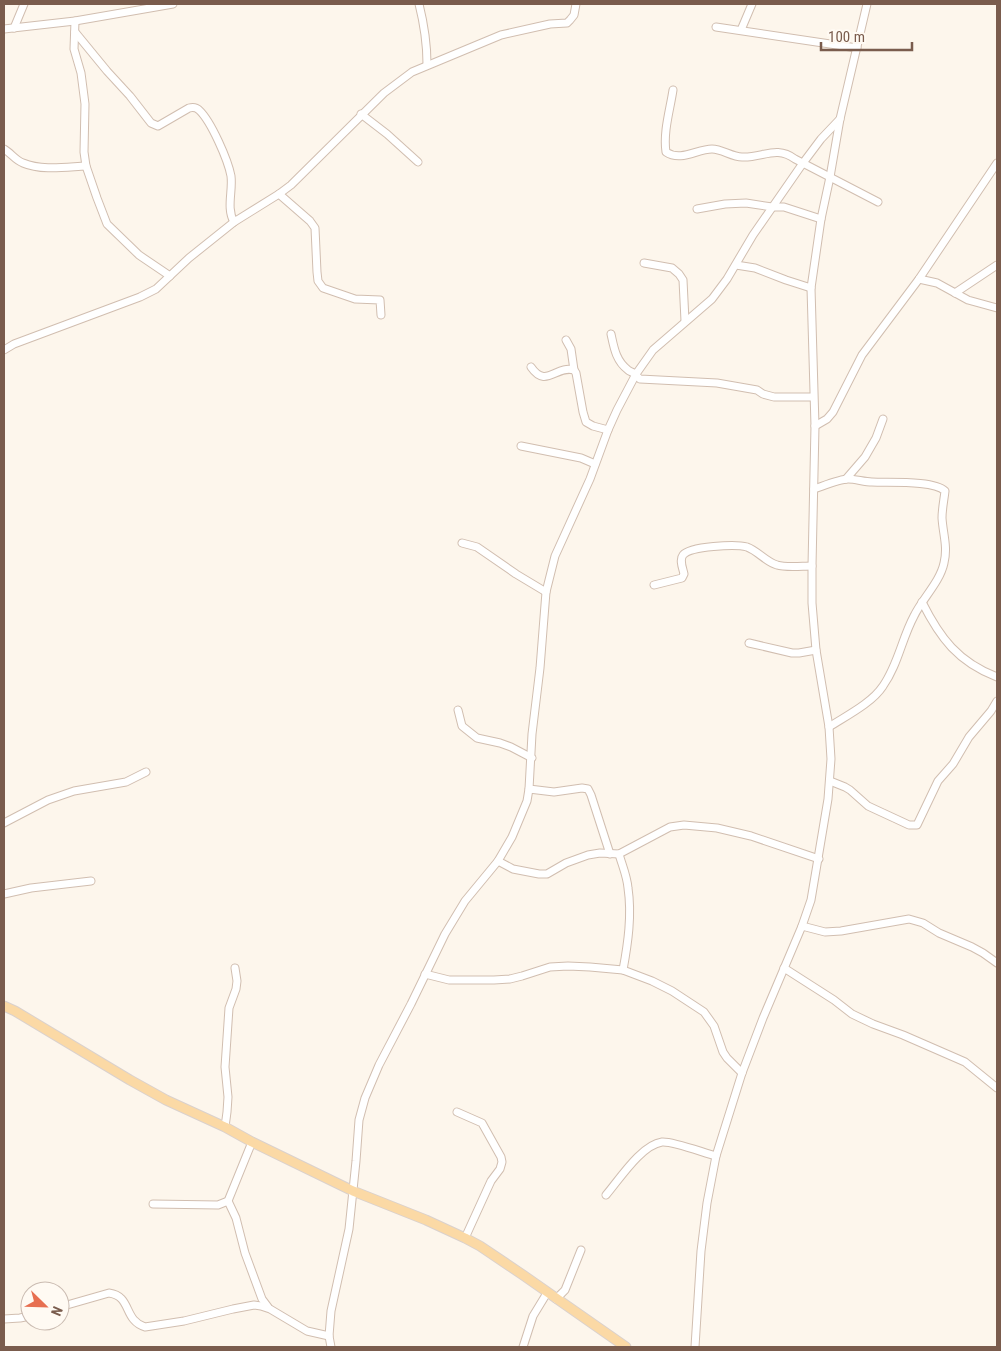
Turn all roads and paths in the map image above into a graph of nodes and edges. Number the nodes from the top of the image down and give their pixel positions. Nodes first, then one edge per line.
1 (24, 4) edge
2 (173, 4) edge
3 (419, 4) edge
4 (576, 4) edge
5 (752, 4) edge
6 (867, 4) edge
7 (75, 21) junction
8 (716, 27) dead end
9 (4, 28) edge
10 (14, 28) junction
11 (740, 30) junction
12 (75, 32) junction
13 (857, 48) junction
14 (428, 64) junction
15 (673, 90) dead end
16 (361, 114) junction
17 (840, 119) junction
18 (4, 149) edge
19 (418, 162) dead end
20 (803, 163) junction
21 (997, 163) edge
22 (86, 166) junction
23 (830, 177) junction
24 (279, 194) junction
25 (878, 202) dead end
26 (772, 207) junction
27 (697, 209) dead end
28 (821, 219) junction
29 (234, 222) junction
30 (644, 263) dead end
31 (736, 265) junction
32 (997, 265) edge
33 (170, 276) junction
34 (919, 279) junction
35 (811, 288) junction
36 (955, 292) junction
37 (997, 308) edge
38 (381, 315) dead end
39 (686, 321) junction
40 (611, 334) dead end
41 (566, 340) dead end
42 (4, 350) edge
43 (531, 367) dead end
44 (574, 370) junction
45 (636, 374) junction
46 (814, 397) junction
47 (883, 419) dead end
48 (815, 426) junction
49 (608, 430) junction
50 (521, 446) dead end
51 (595, 464) junction
52 (846, 479) junction
53 (814, 489) junction
54 (462, 543) dead end
55 (812, 566) junction
56 (654, 586) dead end
57 (546, 592) junction
58 (922, 602) junction
59 (929, 617) junction
60 (913, 618) junction
61 (749, 643) dead end
62 (816, 650) junction
63 (997, 677) edge
64 (997, 701) edge
65 (458, 710) dead end
66 (829, 727) junction
67 (532, 758) junction
68 (146, 772) dead end
69 (830, 781) junction
70 (529, 789) junction
71 (4, 823) edge
72 (610, 854) junction
73 (619, 854) junction
74 (819, 859) junction
75 (498, 861) junction
76 (91, 881) dead end
77 (4, 894) edge
78 (802, 926) junction
79 (997, 962) edge
80 (234, 968) dead end
81 (784, 968) junction
82 (623, 970) junction
83 (425, 974) junction
84 (4, 1006) edge
85 (742, 1073) junction
86 (997, 1088) edge
87 (457, 1112) dead end
88 (225, 1127) junction
89 (252, 1142) junction
90 (716, 1156) junction
91 (353, 1191) junction
92 (606, 1195) dead end
93 (228, 1201) junction
94 (153, 1204) dead end
95 (465, 1238) junction
96 (581, 1250) dead end
97 (547, 1293) junction
98 (556, 1299) junction
99 (70, 1304) edge
100 (270, 1309) junction
101 (20, 1318) edge
102 (4, 1319) edge
103 (329, 1336) junction
104 (331, 1347) edge
105 (523, 1347) edge
106 (626, 1347) edge
107 (695, 1347) edge

1 - 10 street
2 - 7 street
3 - 14 street
4 - 14 street
5 - 11 street
6 - 13 street
7 - 10 street
7 - 12 street
8 - 11 street
9 - 10 street
11 - 13 street
12 - 22 street
12 - 29 street
13 - 17 street
14 - 16 street
15 - 20 street
16 - 19 street
16 - 24 street
17 - 20 street
17 - 23 street
18 - 22 street
20 - 23 street
20 - 26 street
21 - 34 street
22 - 33 street
23 - 25 street
23 - 28 street
24 - 29 street
24 - 38 street
26 - 27 street
26 - 28 street
26 - 31 street
28 - 35 street
29 - 33 street
30 - 39 street
31 - 35 street
31 - 39 street
32 - 36 street
33 - 42 street
34 - 36 street
34 - 48 street
35 - 46 street
36 - 37 street
39 - 45 street
40 - 45 street
41 - 44 street
43 - 44 street
44 - 49 street
45 - 46 street
45 - 49 street
46 - 48 street
47 - 52 street
48 - 53 street
49 - 51 street
50 - 51 street
51 - 57 street
52 - 53 street
52 - 58 street
53 - 55 street
54 - 57 street
55 - 56 street
55 - 62 street
57 - 67 street
58 - 59 street
58 - 60 street
59 - 60 street
59 - 63 street
60 - 66 street
61 - 62 street
62 - 66 street
64 - 69 street
65 - 67 street
66 - 69 street
67 - 70 street
68 - 71 street
69 - 74 street
70 - 72 street
70 - 75 street
72 - 73 street
72 - 75 street
73 - 74 street
73 - 82 street
74 - 78 street
75 - 83 street
76 - 77 street
78 - 79 street
78 - 81 street
80 - 88 street
81 - 85 street
81 - 86 street
82 - 83 street
82 - 85 street
83 - 91 street
84 - 88 main road
85 - 90 street
87 - 95 street
88 - 89 main road
89 - 91 main road
89 - 93 street
90 - 92 street
90 - 107 street
91 - 95 main road
91 - 103 street
93 - 94 street
93 - 100 street
95 - 97 main road
96 - 98 street
97 - 98 main road
97 - 105 street
98 - 106 main road
99 - 100 street
100 - 103 street
101 - 102 street
103 - 104 street

